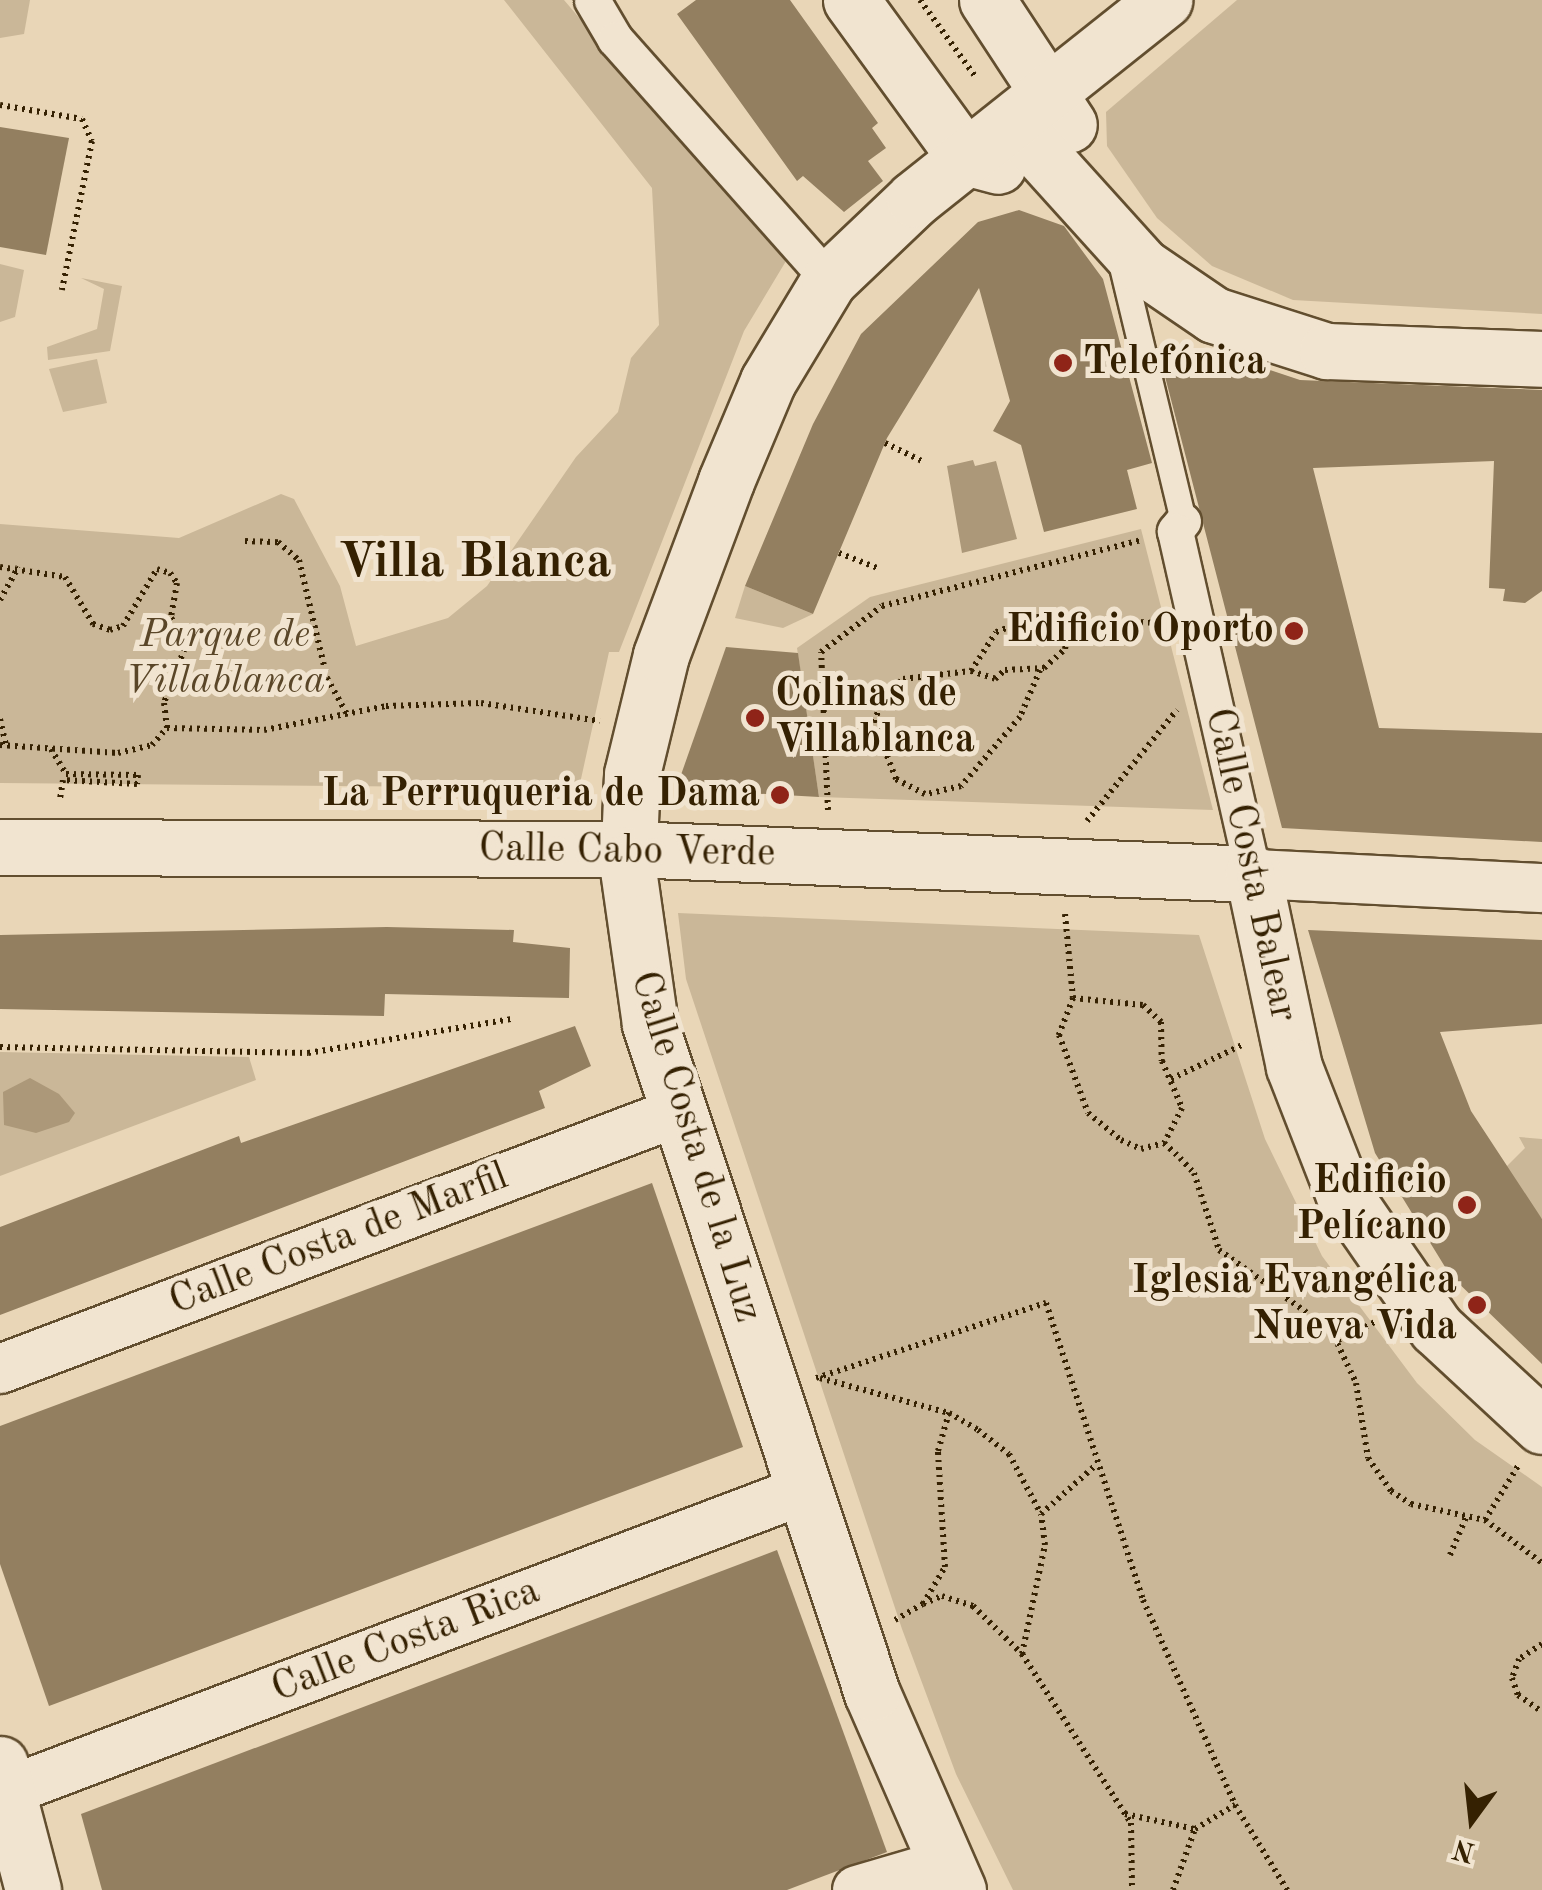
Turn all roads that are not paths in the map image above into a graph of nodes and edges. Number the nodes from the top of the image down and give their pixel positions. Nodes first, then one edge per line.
1 (592, 0) edge
2 (851, 0) edge
3 (1164, 0) edge
4 (970, 8) edge
5 (1017, 103) junction
6 (965, 157) junction
7 (1072, 188) junction
8 (1113, 234) junction
9 (829, 280) junction
10 (1542, 359) edge
11 (1179, 526) joint
12 (0, 846) edge
13 (628, 849) junction
14 (1253, 874) junction
15 (1542, 888) edge
16 (678, 1112) junction
17 (0, 1369) edge
18 (1531, 1443) edge
19 (804, 1490) junction
20 (4, 1778) edge
21 (952, 1877) edge
22 (33, 1890) edge
23 (857, 1890) edge

1 - 9 street
2 - 6 street
3 - 5 street, Calle Costa de la Luz
4 - 5 street
5 - 6 street, Calle Costa de la Luz
5 - 7 street
6 - 7 street
6 - 9 street, Calle Costa de la Luz
7 - 8 street
8 - 10 street
8 - 11 lane, Calle Costa Balear
9 - 13 street, Calle Costa de la Luz
11 - 14 street, Calle Costa Balear
12 - 13 street, Calle Cabo Verde
13 - 14 street, Calle Cabo Verde
13 - 16 street, Calle Costa de la Luz
14 - 15 street
14 - 18 street, Calle Costa Balear
16 - 17 street, Calle Costa de Marfil
16 - 19 street, Calle Costa de la Luz
19 - 20 street, Calle Costa Rica
19 - 21 street, Calle Costa de la Luz
20 - 22 street
21 - 23 street

